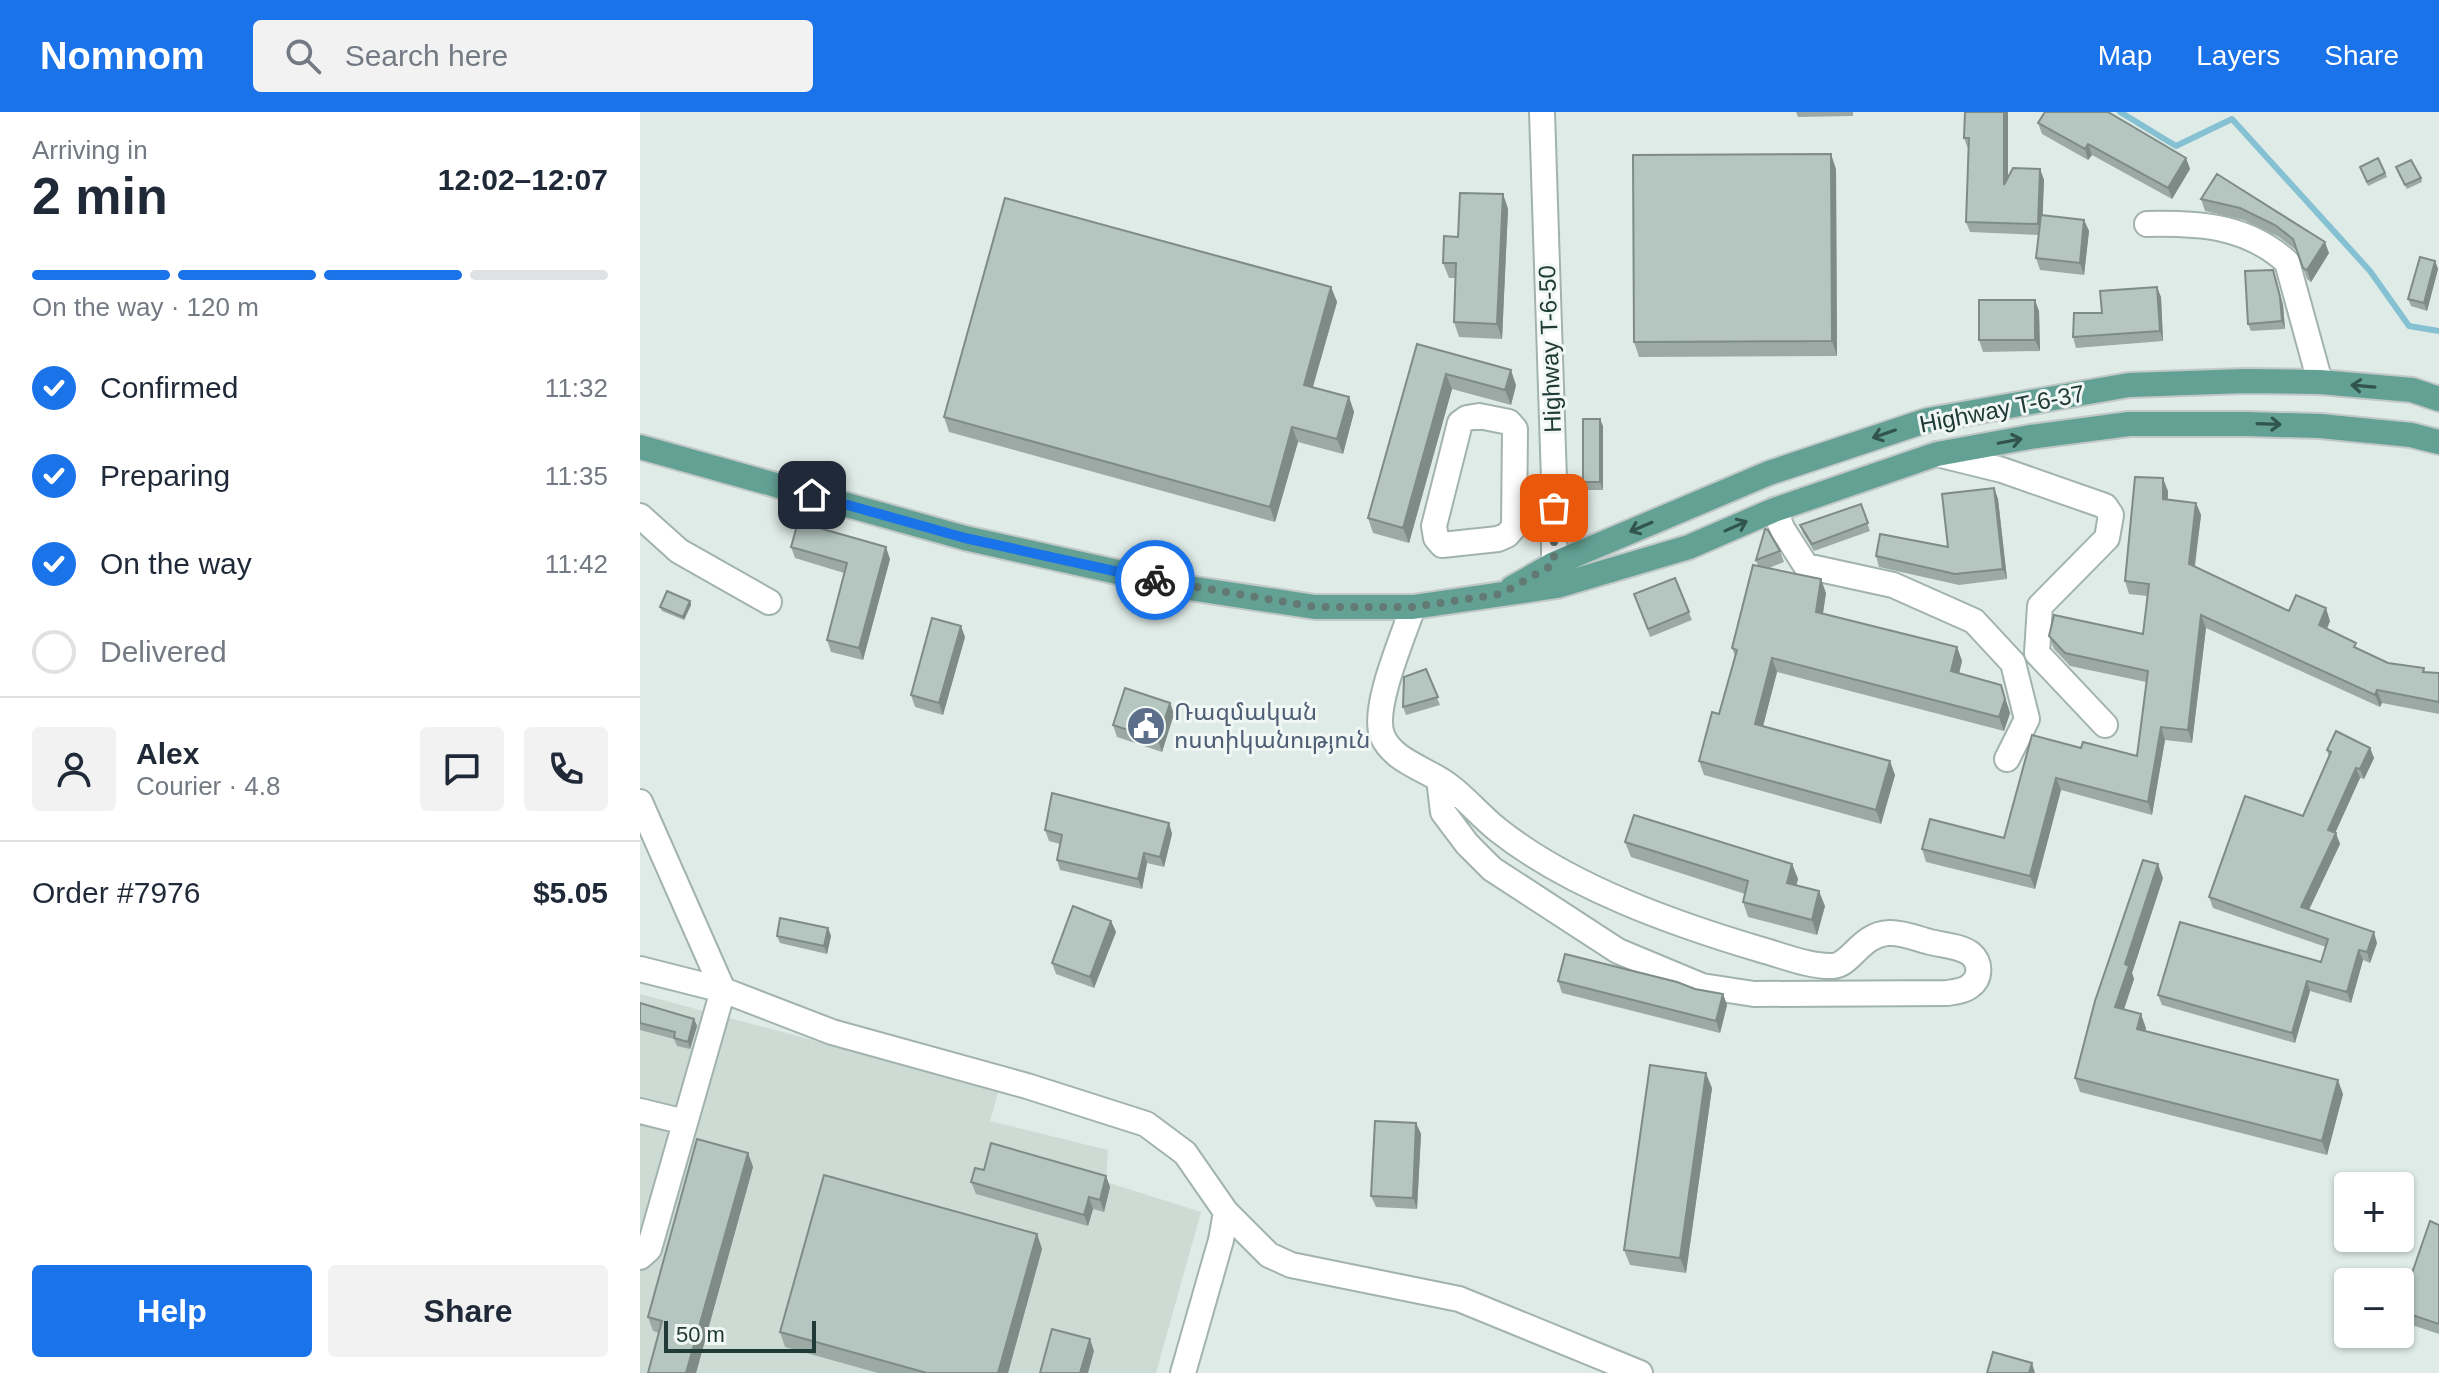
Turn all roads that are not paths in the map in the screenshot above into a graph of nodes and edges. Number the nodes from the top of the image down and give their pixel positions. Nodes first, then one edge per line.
1 (1542, 112) edge
2 (2147, 224) dead end
3 (2320, 382) junction
4 (2439, 399) edge
5 (1928, 420) junction
6 (2439, 442) edge
7 (647, 452) edge
8 (1937, 454) junction
9 (1554, 480) junction
10 (1516, 481) junction
11 (1774, 510) junction
12 (640, 516) edge
13 (1555, 575) junction
14 (769, 602) dead end
15 (1413, 607) junction
16 (2105, 725) dead end
17 (2007, 759) dead end
18 (1439, 779) junction
19 (640, 802) edge
20 (640, 969) edge
21 (723, 990) junction
22 (640, 1111) edge
23 (685, 1122) junction
24 (1226, 1212) junction
25 (640, 1257) edge
26 (1183, 1373) edge
27 (1640, 1373) edge

1 - 9 street, Highway T-6-50
2 - 3 street
4 -> 3 main road, Highway T-6-37
3 - 5 main road, Highway T-6-37
5 - 8 main road
5 -> 13 main road, Highway T-6-37
8 -> 6 main road, Highway T-6-37
7 - 15 main road, Highway T-6-37
8 - 11 main road, Highway T-6-37
8 - 16 street
9 - 10 street
9 - 13 street, Highway T-6-50
10 - 10 street
13 -> 11 main road, Highway T-6-37
11 - 17 street
12 - 14 street
13 - 15 main road, Highway T-6-37
15 - 18 street
18 - 18 street
19 - 21 street
20 - 21 street
21 - 23 street
21 - 24 street
22 - 23 street
23 - 25 street
24 - 26 street
24 - 27 street

